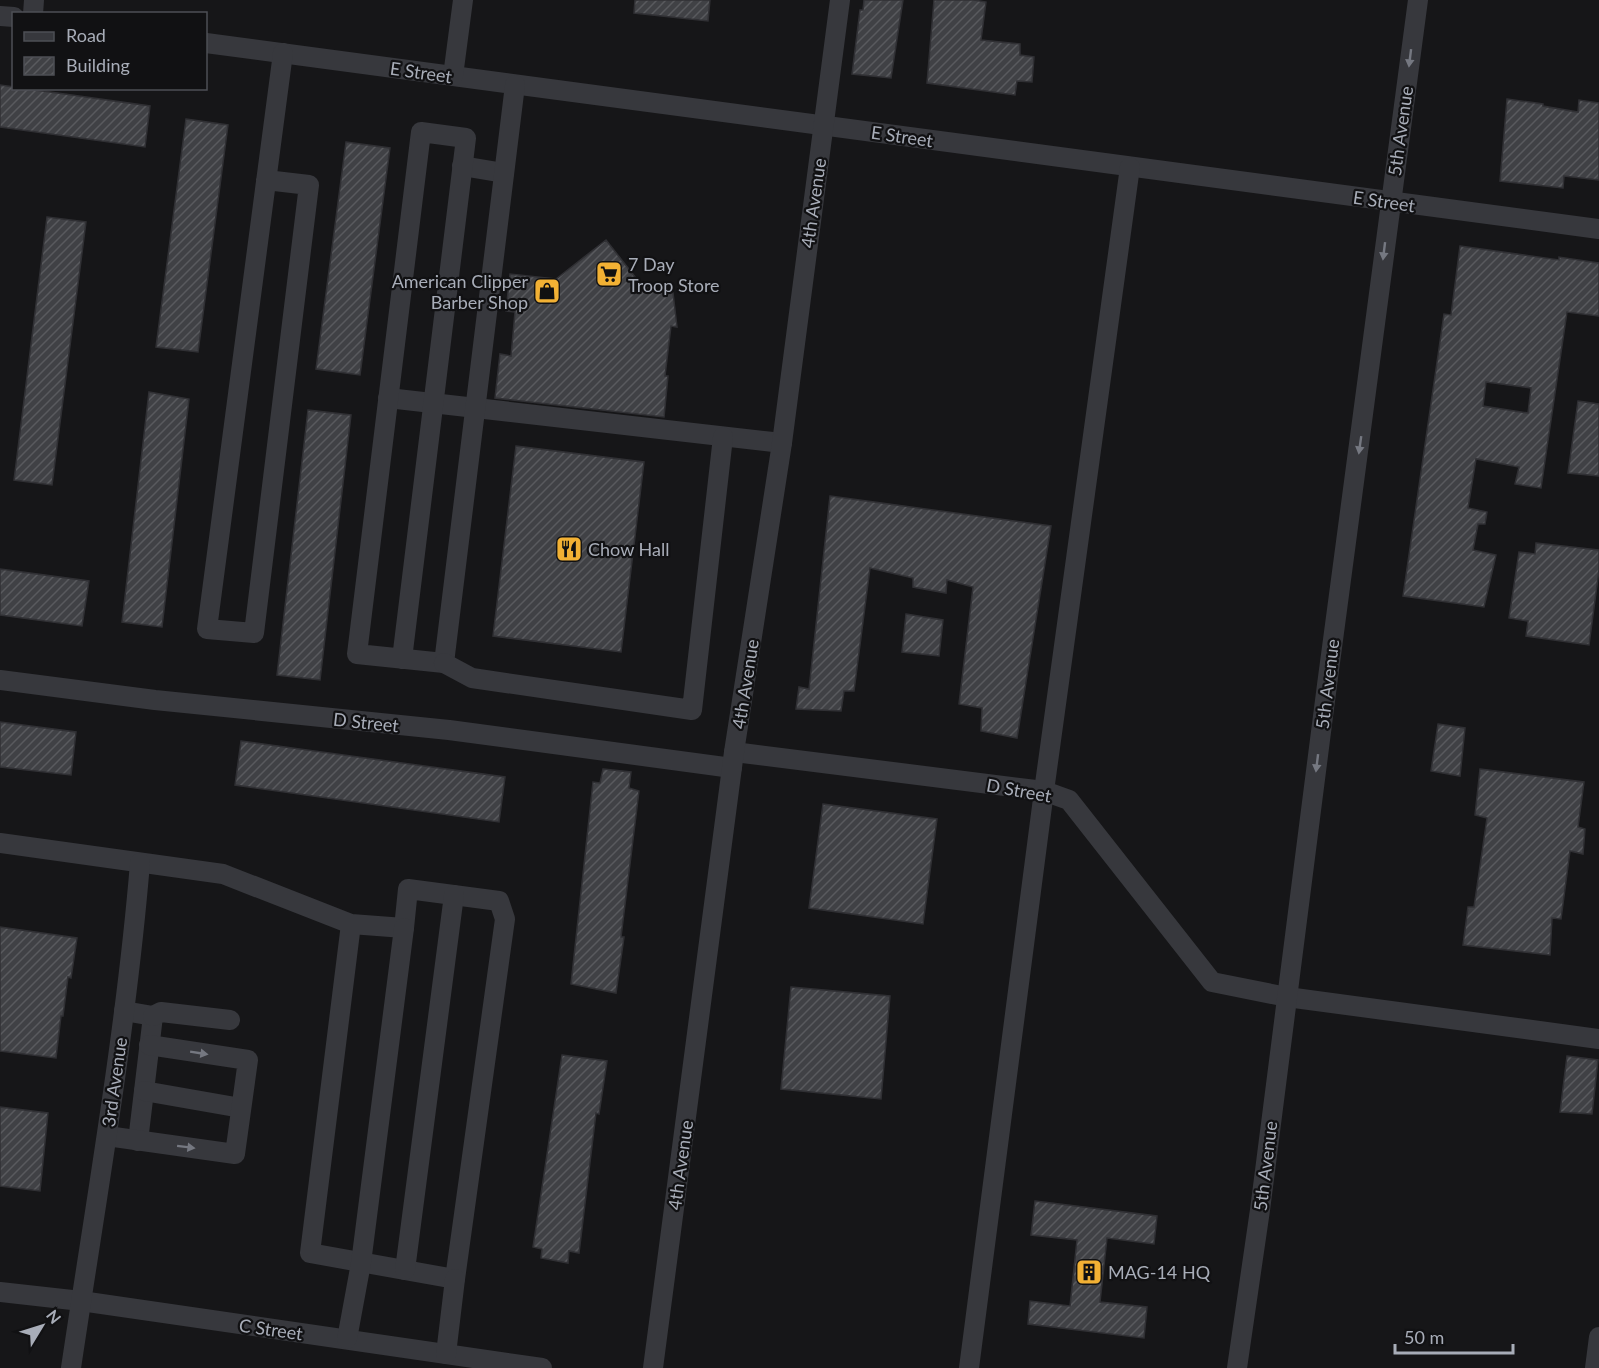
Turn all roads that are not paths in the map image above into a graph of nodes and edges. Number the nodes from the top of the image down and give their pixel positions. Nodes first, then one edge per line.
1 (463, 0) edge
2 (840, 0) edge
3 (1418, 0) edge
4 (207, 43) edge
5 (283, 53) junction
6 (453, 76) junction
7 (515, 85) junction
8 (824, 126) junction
9 (462, 166) junction
10 (1130, 167) junction
11 (504, 173) junction
12 (266, 180) junction
13 (1390, 201) junction
14 (1599, 229) edge
15 (388, 398) junction
16 (433, 403) junction
17 (475, 408) junction
18 (723, 437) junction
19 (782, 443) junction
20 (402, 659) junction
21 (444, 663) junction
22 (0, 680) edge
23 (733, 760) junction
24 (1044, 792) junction
25 (0, 843) edge
26 (140, 862) junction
27 (454, 895) junction
28 (351, 924) junction
29 (404, 928) junction
30 (1287, 997) junction
31 (124, 1011) junction
32 (153, 1016) junction
33 (230, 1020) dead end
34 (1599, 1039) edge
35 (149, 1045) junction
36 (144, 1091) junction
37 (241, 1108) junction
38 (107, 1136) junction
39 (138, 1141) junction
40 (361, 1263) junction
41 (405, 1270) junction
42 (455, 1279) junction
43 (0, 1293) edge
44 (81, 1301) junction
45 (1599, 1337) edge
46 (347, 1339) junction
47 (446, 1354) junction
48 (71, 1368) edge
49 (542, 1368) edge
50 (652, 1368) edge
51 (969, 1368) edge
52 (1237, 1368) edge
53 (1595, 1368) edge

1 - 6 street
2 - 8 street, 4th Avenue
3 -> 13 street, 5th Avenue
4 - 5 street, E Street
5 - 6 street, E Street
5 - 12 street
6 - 7 street, E Street
7 - 8 street, E Street
7 - 11 street
8 - 10 street, E Street
8 - 19 street, 4th Avenue
9 - 11 street
9 - 15 street
9 - 16 street
10 - 13 street, E Street
10 - 24 street
11 - 17 street
12 - 12 street
13 - 14 street, E Street
13 -> 30 street, 5th Avenue
15 - 16 street
15 - 20 street
16 - 17 street
16 - 20 street
17 - 18 street
17 - 21 street
18 - 19 street
18 - 21 street
19 - 23 street, 4th Avenue
20 - 21 street
22 - 23 street, D Street
23 - 24 street, D Street
23 - 50 street, 4th Avenue
24 - 30 street, D Street
24 - 51 street
25 - 26 street
26 - 28 street
26 - 31 street, 3rd Avenue
27 - 29 street
27 - 41 street
27 - 42 street
28 - 29 street
28 - 40 street
29 - 40 street
30 - 34 street, D Street
30 - 52 street, 5th Avenue
31 - 32 street
31 - 38 street, 3rd Avenue
32 - 33 street
32 - 35 street
35 - 36 street
35 -> 37 street
36 - 37 street
36 - 39 street
39 -> 37 street
38 - 39 street
38 - 44 street, 3rd Avenue
40 - 41 street
40 - 46 street
41 - 42 street
42 - 47 street
43 - 44 street, C Street
44 - 46 street, C Street
44 - 48 street, 3rd Avenue
45 - 53 street
46 - 47 street, C Street
47 - 49 street, C Street

